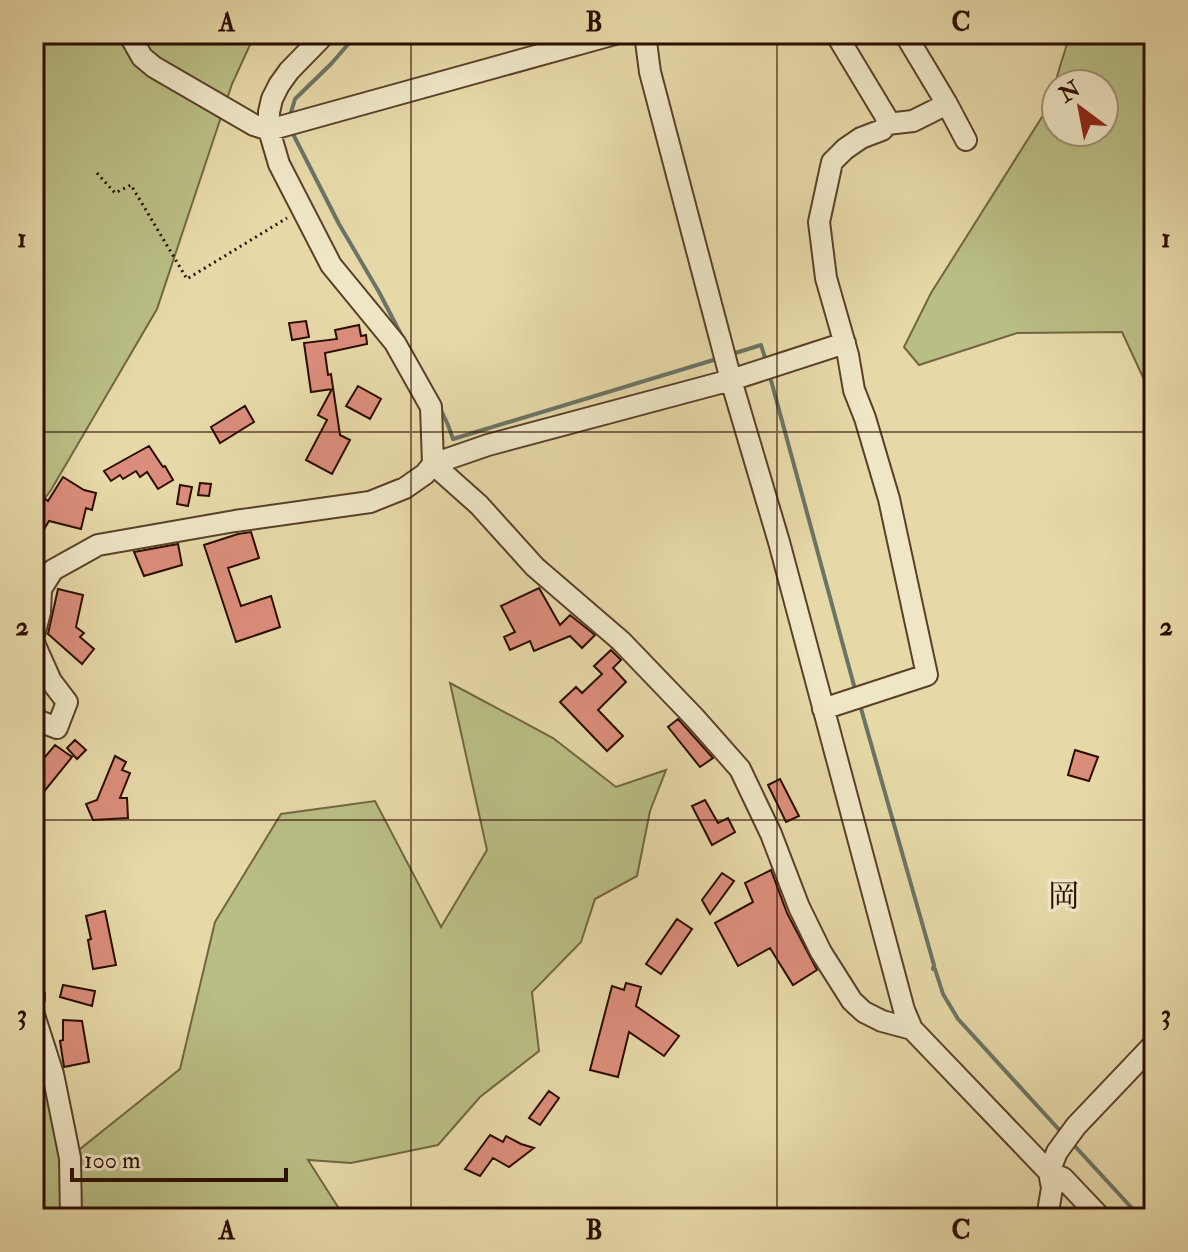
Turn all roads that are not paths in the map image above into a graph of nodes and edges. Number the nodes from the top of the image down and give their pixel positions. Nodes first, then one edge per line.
1 (129, 34) edge
2 (325, 34) edge
3 (615, 34) edge
4 (645, 34) edge
5 (836, 34) edge
6 (905, 34) edge
7 (947, 104) junction
8 (887, 124) junction
9 (269, 130) junction
10 (966, 140) dead end
11 (845, 343) junction
12 (731, 380) junction
13 (433, 464) junction
14 (34, 635) edge
15 (34, 643) edge
16 (823, 709) junction
17 (34, 719) edge
18 (34, 1015) edge
19 (912, 1029) junction
20 (1154, 1044) edge
21 (1049, 1172) junction
22 (71, 1218) edge
23 (1047, 1218) edge
24 (1101, 1218) edge

1 - 9 street
2 - 9 street
3 - 9 street
4 - 12 street
5 - 8 street
6 - 7 street
7 - 8 street
7 - 10 street
8 - 11 street
9 - 13 street
11 - 12 street
11 - 16 street
12 - 13 street
12 - 16 street
13 - 14 street
13 - 19 street
15 - 17 street
16 - 19 street
18 - 22 street
19 - 21 street
20 - 21 street
21 - 23 street
21 - 24 street

